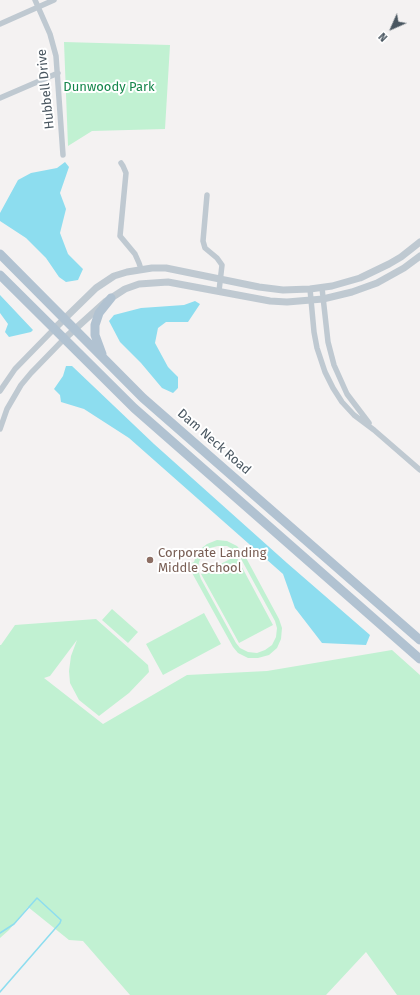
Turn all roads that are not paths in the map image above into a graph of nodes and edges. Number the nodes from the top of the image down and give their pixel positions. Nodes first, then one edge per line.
1 (35, 0) edge
2 (54, 0) edge
3 (38, 7) junction
4 (0, 24) edge
5 (58, 73) junction
6 (0, 98) edge
7 (63, 155) dead end
8 (121, 162) dead end
9 (207, 195) dead end
10 (420, 242) edge
11 (0, 254) edge
12 (420, 256) edge
13 (141, 269) junction
14 (0, 275) edge
15 (220, 279) junction
16 (322, 288) junction
17 (310, 289) junction
18 (219, 291) junction
19 (111, 298) junction
20 (323, 299) junction
21 (311, 300) junction
22 (64, 318) junction
23 (54, 329) junction
24 (75, 329) junction
25 (64, 339) junction
26 (103, 357) junction
27 (0, 391) edge
28 (0, 429) edge
29 (374, 430) junction
30 (420, 470) edge
31 (420, 640) edge
32 (420, 659) edge

1 - 3 street, Hubbell Drive
2 - 3 street
3 - 4 street
3 - 5 street, Hubbell Drive
5 - 6 street
5 - 7 street, Hubbell Drive
8 - 13 street
9 - 15 street
10 - 16 street
11 - 22 main road, Dam Neck Road
12 - 20 street
13 - 15 street
13 - 22 street
14 - 23 main road, Dam Neck Road
15 - 17 street
15 - 18 street
16 - 17 street
16 - 20 street
17 - 21 street
18 - 19 street
18 - 21 street
19 - 24 street
19 - 26 main road
20 - 21 street
20 - 29 street
21 - 29 street
22 - 23 street
22 - 24 main road, Dam Neck Road
23 - 25 main road, Dam Neck Road
23 - 27 street
24 - 25 street
24 - 26 main road, Dam Neck Road
25 - 28 street
25 - 32 main road, Dam Neck Road
26 - 31 main road, Dam Neck Road
29 - 30 street

